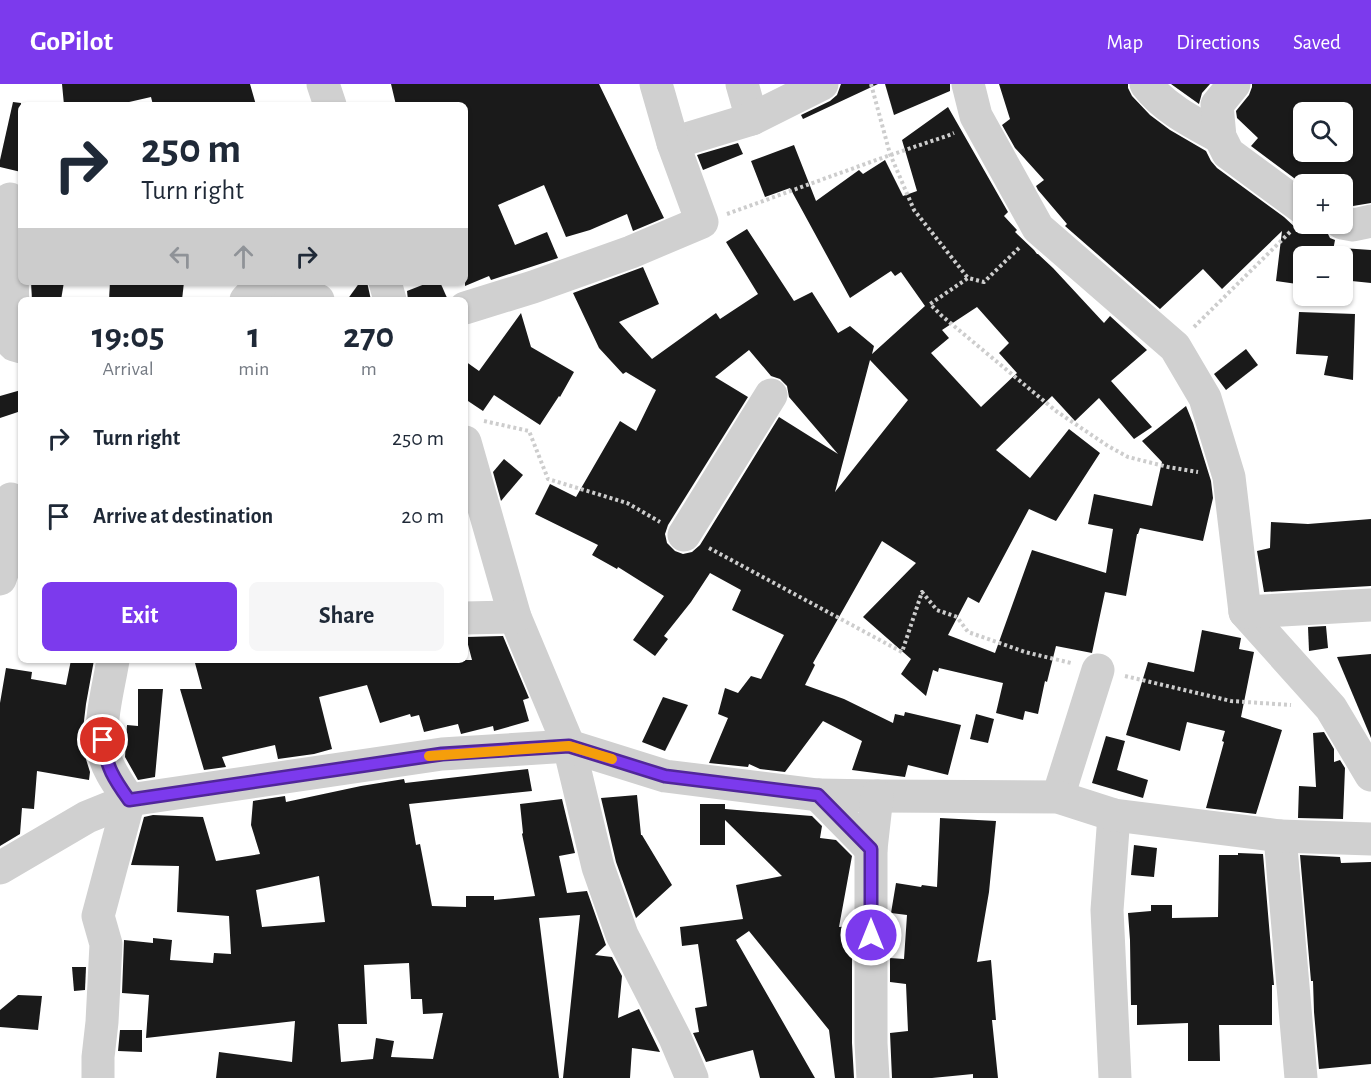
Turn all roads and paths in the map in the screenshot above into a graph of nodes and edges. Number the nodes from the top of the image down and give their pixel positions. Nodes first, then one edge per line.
1 (323, 84) edge
2 (656, 84) edge
3 (742, 84) edge
4 (822, 84) edge
5 (871, 84) edge
6 (968, 84) edge
7 (1146, 84) edge
8 (1234, 84) edge
9 (329, 102) edge
10 (976, 116) junction
11 (752, 119) junction
12 (1220, 137) junction
13 (673, 142) junction
14 (890, 154) junction
15 (12, 193) edge
16 (1293, 213) edge
17 (1371, 221) edge
18 (702, 222) junction
19 (1293, 224) edge
20 (1353, 225) edge
21 (1038, 228) junction
22 (0, 240) edge
23 (968, 278) junction
24 (260, 285) edge
25 (281, 285) edge
26 (249, 297) edge
27 (311, 297) edge
28 (468, 307) edge
29 (18, 346) edge
30 (1174, 347) junction
31 (0, 359) edge
32 (771, 395) dead end
33 (474, 432) edge
34 (1228, 477) junction
35 (11, 494) edge
36 (684, 535) junction
37 (0, 579) edge
38 (1371, 605) edge
39 (1245, 612) junction
40 (515, 617) junction
41 (468, 618) edge
42 (112, 663) edge
43 (1098, 670) junction
44 (1331, 708) junction
45 (569, 746) junction
46 (1371, 775) edge
47 (818, 795) junction
48 (878, 796) junction
49 (1058, 797) junction
50 (129, 800) junction
51 (1114, 815) junction
52 (1280, 836) junction
53 (1371, 840) edge
54 (871, 849) junction
55 (0, 868) edge
56 (98, 1078) edge
57 (692, 1078) edge
58 (873, 1078) edge
59 (1115, 1078) edge
60 (1301, 1078) edge

1 - 9 street
2 - 13 street
3 - 11 street
4 - 11 street
5 - 14 path
6 - 10 street
7 - 12 street
8 - 12 street
10 - 14 path
10 - 21 street
11 - 13 street
12 - 16 street
13 - 18 street
14 - 18 path
14 - 23 path
15 - 22 street
15 - 29 street
17 - 20 street
18 - 28 street
19 - 30 path
21 - 23 path
21 - 30 street
22 - 31 street
23 - 34 path
24 - 26 street
25 - 27 street
30 - 34 street
32 - 36 street
33 - 36 path
33 - 40 street
34 - 39 street
35 - 37 street
36 - 43 path
38 - 39 street
39 - 44 street
40 - 41 street
40 - 45 street
42 - 50 street
43 - 44 path
43 - 49 street
44 - 46 street
45 - 47 street
45 - 50 street
45 - 57 street
47 - 48 street
47 - 54 street
48 - 49 street
48 - 54 street
49 - 51 street
50 - 55 street
50 - 56 street
51 - 52 street
51 - 59 street
52 - 53 street
52 - 60 street
54 - 58 street

